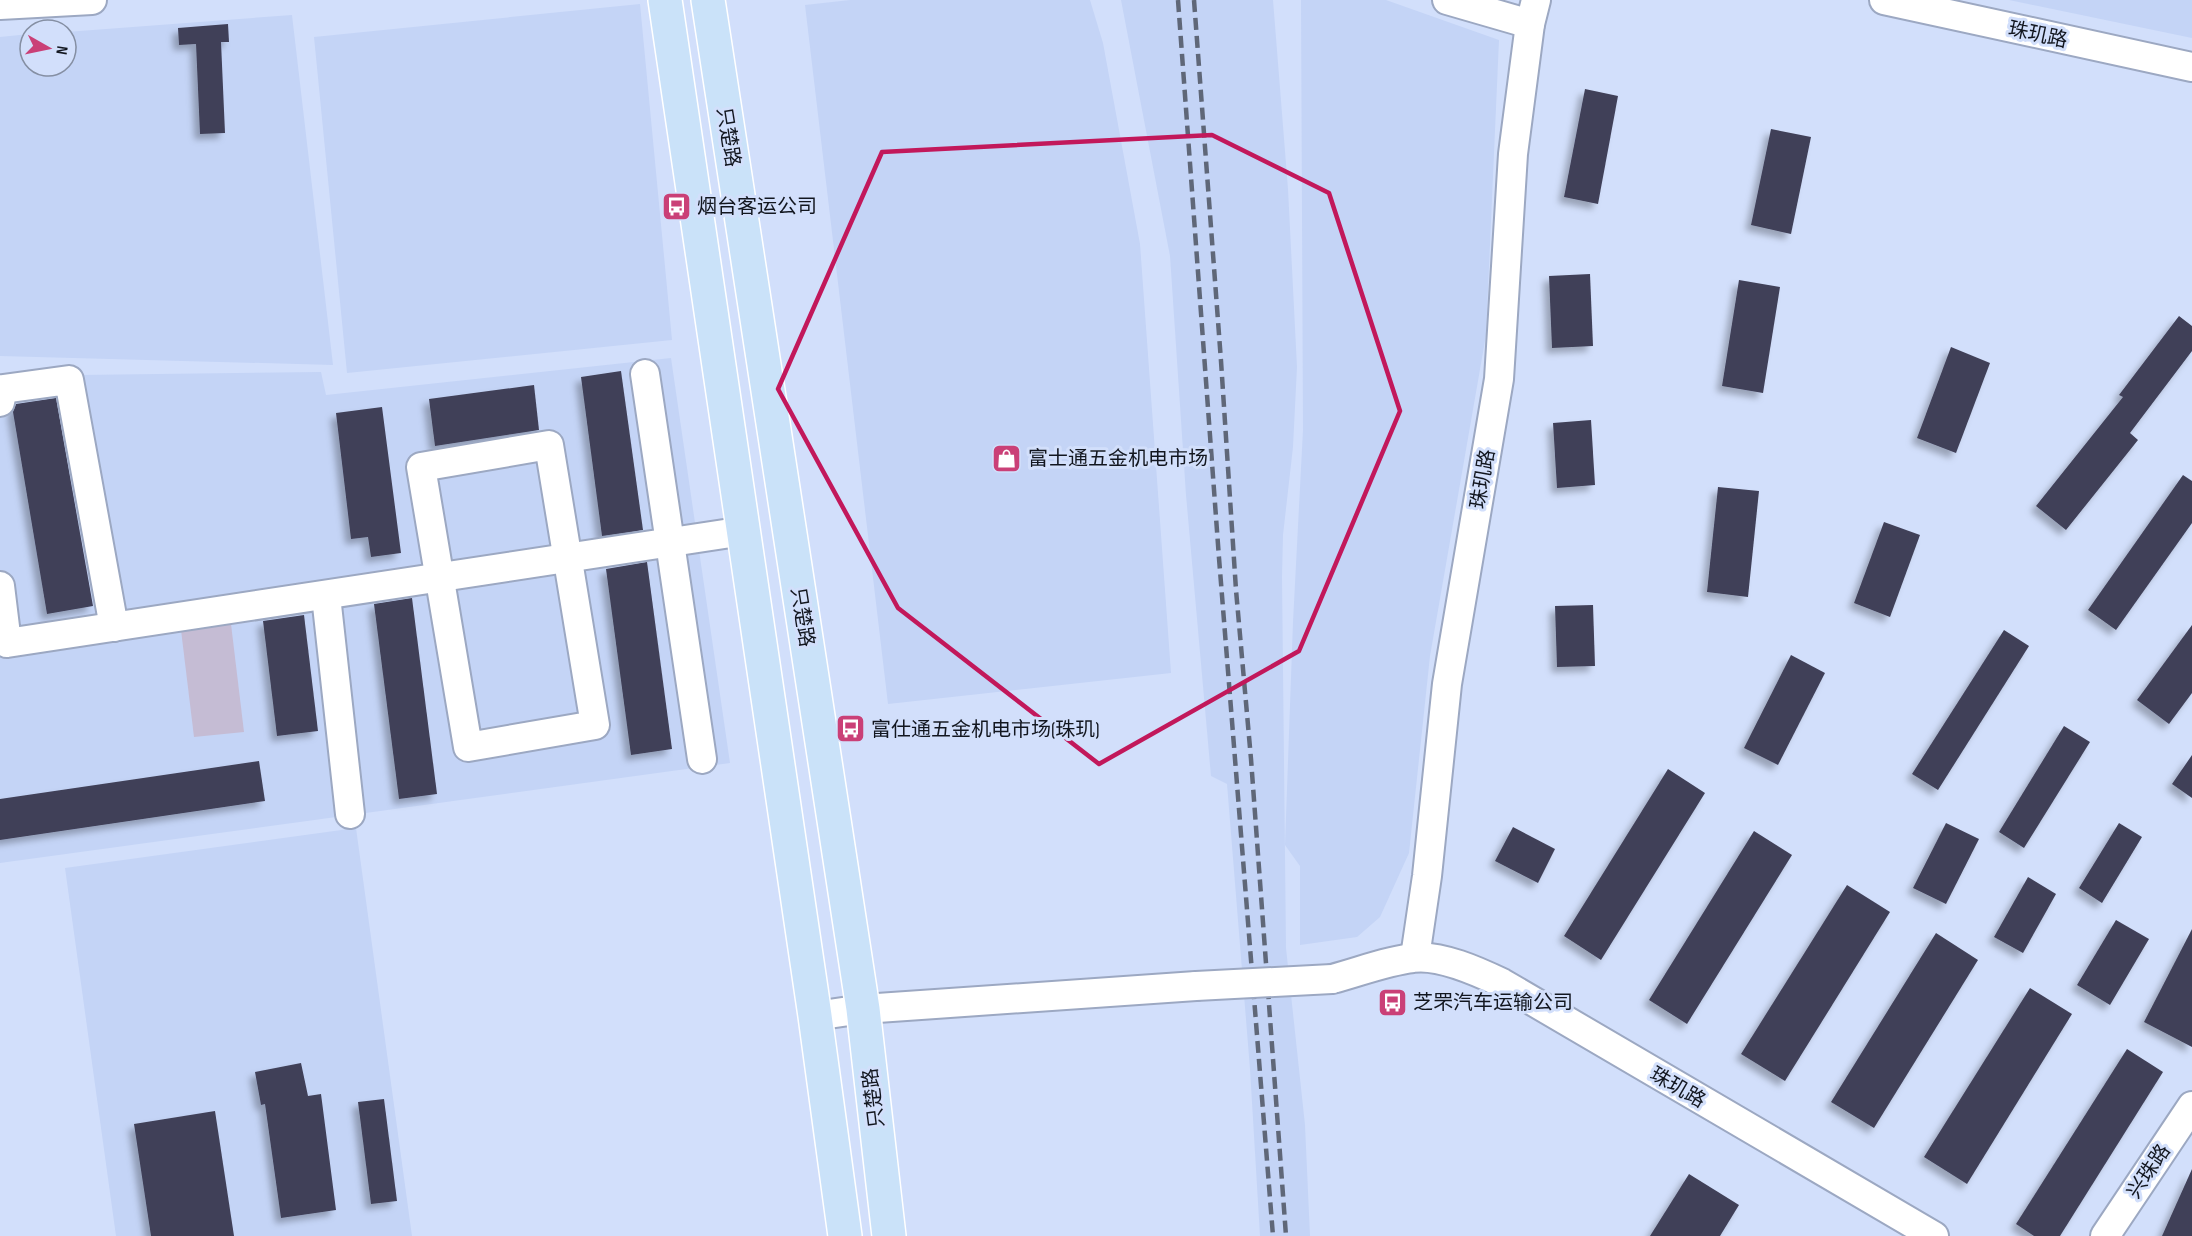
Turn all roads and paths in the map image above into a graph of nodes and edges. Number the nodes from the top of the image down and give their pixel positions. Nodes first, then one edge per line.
1 (92, 0) edge
2 (665, 0) edge
3 (708, 0) edge
4 (1447, 0) edge
5 (1884, 0) edge
6 (0, 5) edge
7 (1533, 12) edge
8 (2192, 67) edge
9 (645, 374) dead end
10 (0, 402) edge
11 (744, 531) junction
12 (669, 542) junction
13 (567, 557) junction
14 (439, 578) junction
15 (0, 586) edge
16 (326, 596) junction
17 (114, 627) junction
18 (3, 644) edge
19 (702, 759) dead end
20 (350, 814) dead end
21 (1415, 957) junction
22 (863, 1010) junction
23 (815, 1016) junction
24 (2192, 1106) edge
25 (845, 1236) edge
26 (889, 1236) edge
27 (1934, 1236) edge
28 (2105, 1236) edge

1 - 6 street
2 - 11 main road
3 - 22 main road, 只楚路
4 - 7 street
5 - 8 street, 珠玑路
7 - 21 street, 珠玑路
9 - 12 street
10 - 17 street
11 - 12 street
11 - 23 main road
12 - 13 street
12 - 19 street
13 - 14 street
13 - 14 street
13 - 14 street
14 - 16 street
15 - 18 street
16 - 17 street
16 - 20 street
17 - 18 street
21 - 22 street, 珠玑路, bridge
21 - 27 street, 珠玑路
22 - 23 street, 珠玑路
22 - 26 main road, 只楚路
23 - 25 main road
24 - 28 street, 兴珠路

